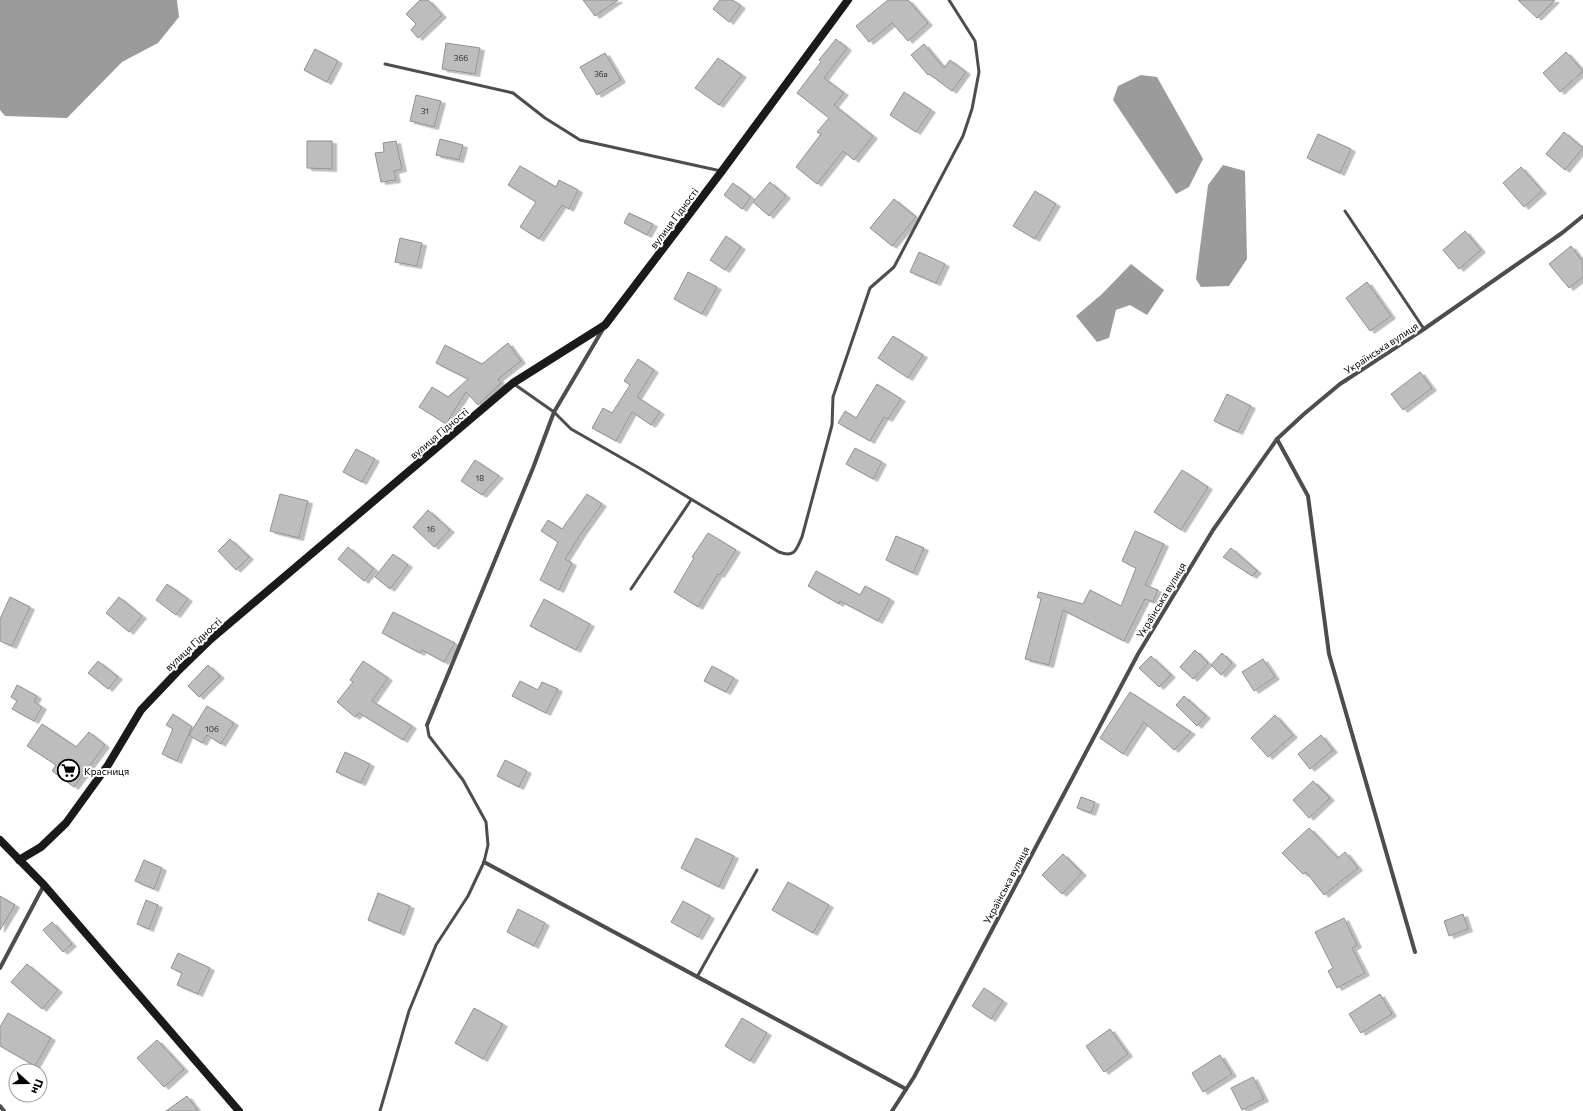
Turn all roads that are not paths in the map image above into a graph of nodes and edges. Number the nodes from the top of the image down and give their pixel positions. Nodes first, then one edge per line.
1 (848, 0) edge
2 (949, 0) edge
3 (385, 64) dead end
4 (722, 171) junction
5 (1345, 211) dead end
6 (1583, 216) edge
7 (605, 325) junction
8 (1424, 329) junction
9 (512, 383) junction
10 (554, 412) junction
11 (1277, 440) junction
12 (691, 500) junction
13 (631, 589) dead end
14 (427, 725) joint
15 (0, 840) edge
16 (19, 860) junction
17 (484, 862) junction
18 (757, 870) dead end
19 (44, 885) junction
20 (1415, 952) dead end
21 (0, 968) edge
22 (697, 977) junction
23 (906, 1089) junction
24 (0, 1106) edge
25 (4, 1111) edge
26 (239, 1111) edge
27 (380, 1111) edge
28 (892, 1111) edge

1 - 4 street, вулиця Гідності
2 - 12 lane
3 - 4 lane
4 - 7 street, вулиця Гідності
5 - 8 lane
6 - 8 street, Українська вулиця
7 - 9 street, вулиця Гідності
7 - 10 street
8 - 11 street, Українська вулиця
9 - 10 lane
9 - 16 street, вулиця Гідності
10 - 12 lane
10 - 14 street
11 - 20 street
11 - 23 street, Українська вулиця
12 - 13 lane
14 - 17 lane
15 - 16 street
16 - 19 street
17 - 22 street
17 - 27 lane
18 - 22 lane
19 - 21 street
19 - 26 street
22 - 23 street
23 - 28 street, Українська вулиця
24 - 25 street

